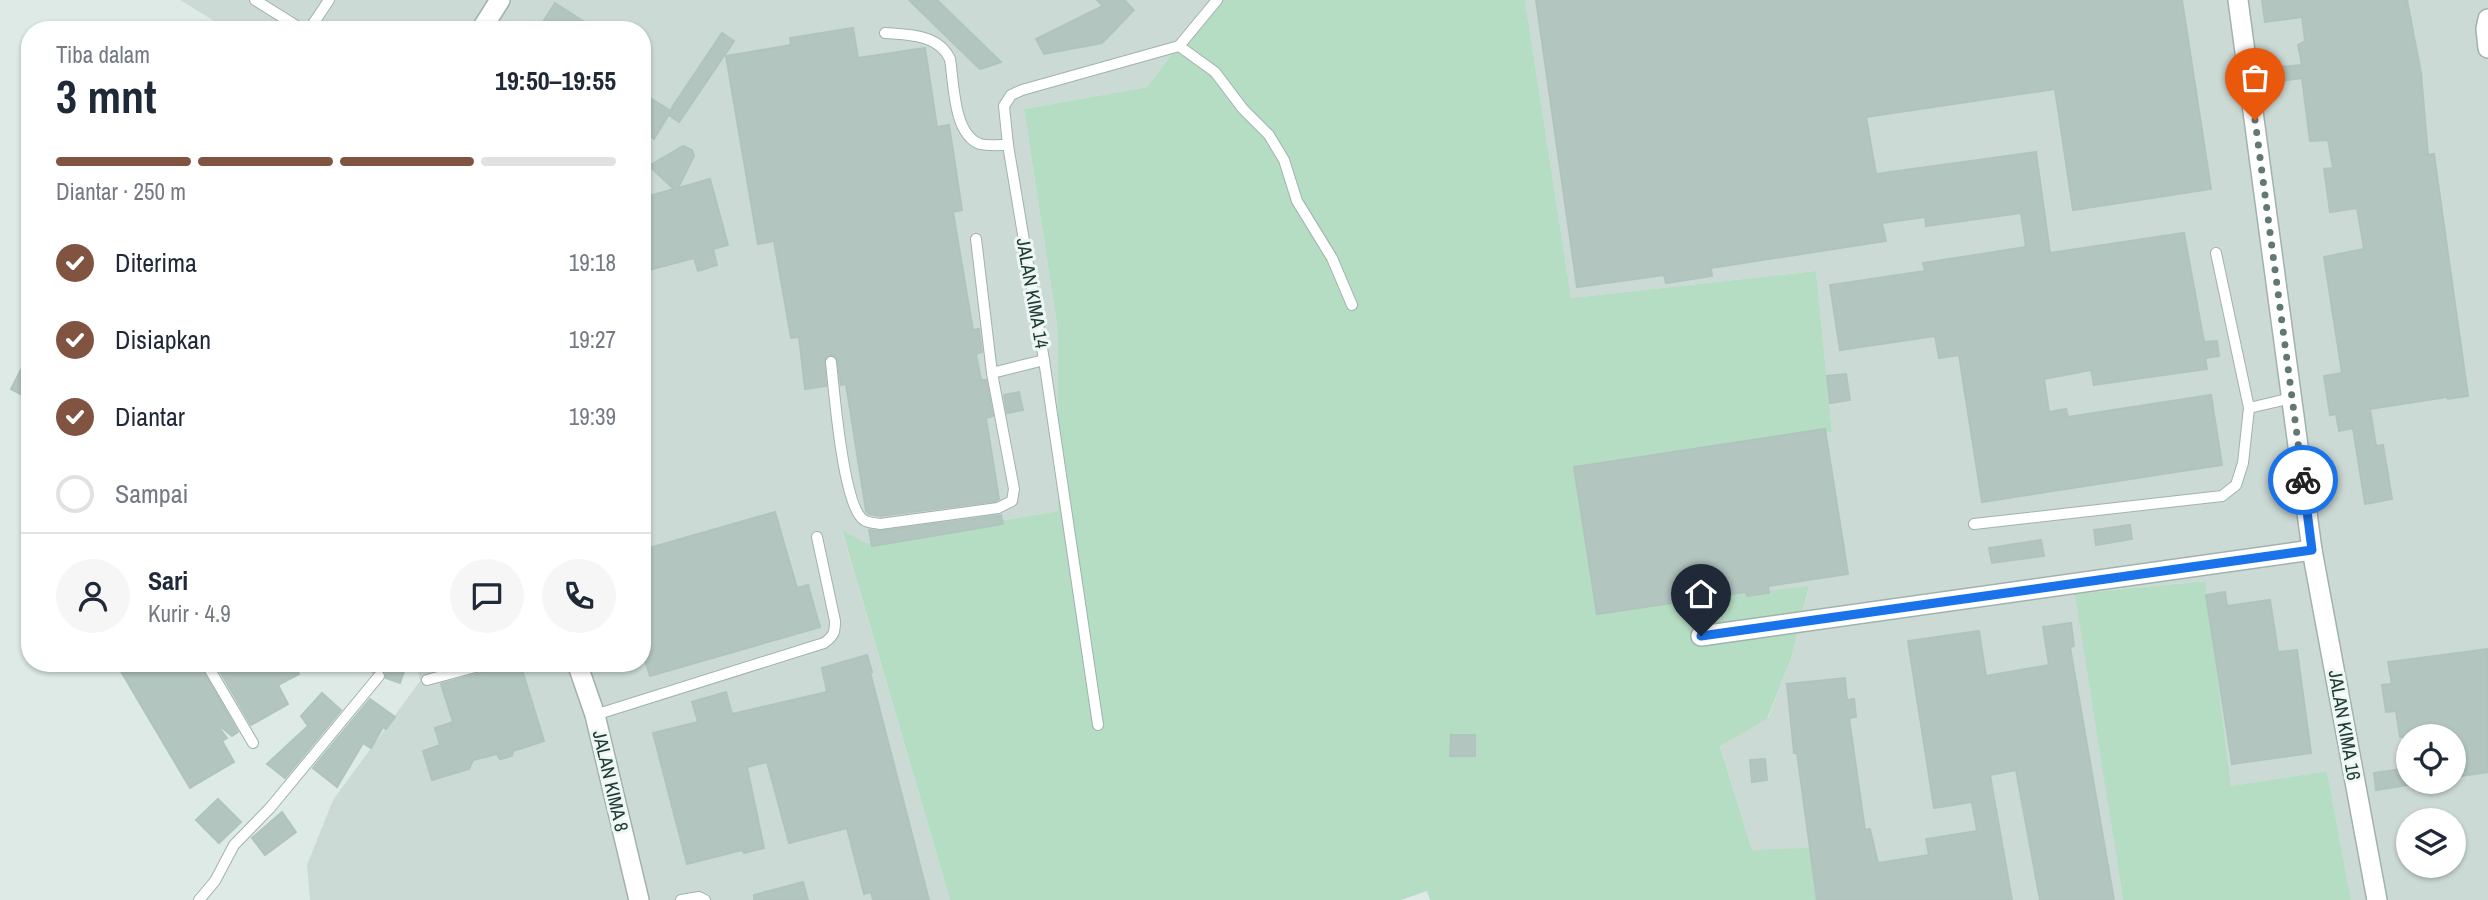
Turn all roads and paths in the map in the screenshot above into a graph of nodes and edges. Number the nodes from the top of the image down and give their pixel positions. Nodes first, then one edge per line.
1 (255, 0) edge
2 (330, 0) edge
3 (500, 0) edge
4 (1217, 0) edge
5 (2238, 0) edge
6 (2488, 19) edge
7 (289, 21) edge
8 (315, 21) edge
9 (487, 21) edge
10 (885, 33) dead end
11 (1179, 46) junction
12 (2488, 48) edge
13 (1008, 145) junction
14 (976, 239) dead end
15 (2217, 254) dead end
16 (1352, 305) dead end
17 (1044, 360) junction
18 (831, 362) dead end
19 (992, 373) junction
20 (2292, 398) junction
21 (2249, 408) junction
22 (1974, 524) dead end
23 (817, 537) dead end
24 (2312, 550) junction
25 (1701, 636) dead end
26 (211, 672) edge
27 (457, 672) edge
28 (580, 672) edge
29 (379, 676) dead end
30 (427, 680) dead end
31 (595, 715) junction
32 (1098, 726) dead end
33 (253, 743) dead end
34 (200, 900) edge
35 (639, 900) edge
36 (681, 900) edge
37 (705, 900) edge
38 (2377, 900) edge

1 - 7 lane
2 - 8 lane
3 - 9 street
4 - 11 lane
5 - 20 street, JALAN KIMA 16
6 - 12 street
10 - 13 lane
11 - 13 lane, JALAN KIMA 14
11 - 16 lane
13 - 17 lane, JALAN KIMA 14
14 - 19 lane
15 - 21 lane
17 - 19 lane
17 - 32 lane, JALAN KIMA 14
18 - 19 lane
20 - 21 lane
20 - 24 street, JALAN KIMA 16
21 - 22 lane
23 - 31 lane
24 - 25 street
24 - 38 street, JALAN KIMA 16
26 - 33 lane
27 - 30 lane
28 - 31 street, JALAN KIMA 8
29 - 34 lane
31 - 35 street, JALAN KIMA 8
36 - 37 lane

